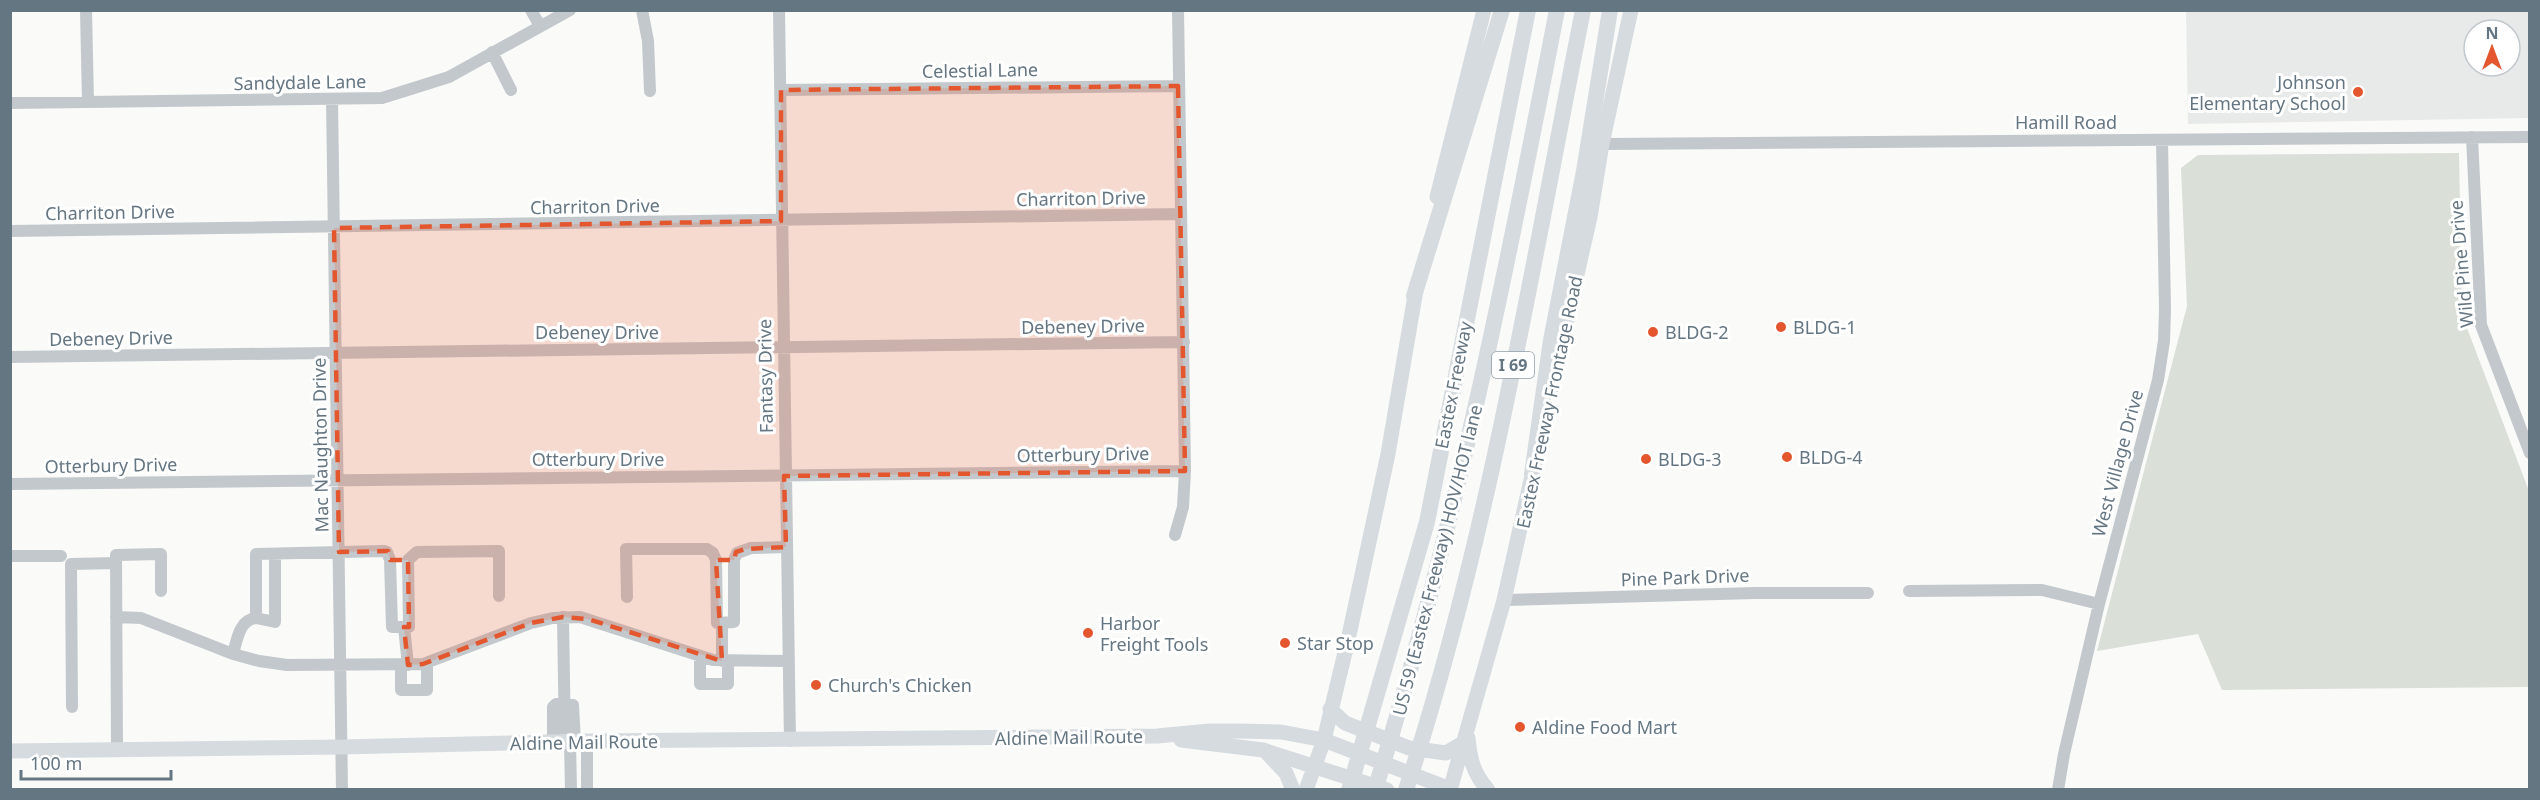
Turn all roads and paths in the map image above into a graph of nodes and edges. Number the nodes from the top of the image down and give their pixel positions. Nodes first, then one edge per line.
1 (86, 10) edge
2 (531, 10) edge
3 (570, 10) edge
4 (642, 10) edge
5 (779, 10) edge
6 (1178, 10) edge
7 (1484, 10) edge
8 (1502, 10) edge
9 (1528, 10) edge
10 (1557, 10) edge
11 (1583, 10) edge
12 (1610, 10) edge
13 (1630, 10) edge
14 (540, 26) junction
15 (492, 52) junction
16 (1178, 86) junction
17 (511, 90) dead end
18 (781, 90) junction
19 (650, 92) dead end
20 (332, 100) junction
21 (88, 102) junction
22 (10, 103) edge
23 (2472, 137) junction
24 (2529, 137) edge
25 (2162, 140) junction
26 (1602, 144) junction
27 (1181, 214) junction
28 (781, 220) junction
29 (334, 228) junction
30 (10, 231) edge
31 (1414, 296) junction
32 (1184, 342) junction
33 (783, 349) junction
34 (336, 352) junction
35 (10, 357) edge
36 (2529, 453) edge
37 (1185, 471) junction
38 (1532, 474) junction
39 (784, 476) junction
40 (338, 479) junction
41 (10, 484) edge
42 (1175, 535) dead end
43 (786, 547) junction
44 (339, 552) junction
45 (275, 554) junction
46 (10, 556) edge
47 (61, 556) dead end
48 (390, 560) junction
49 (408, 560) junction
50 (716, 560) junction
51 (734, 560) junction
52 (116, 563) junction
53 (161, 591) dead end
54 (1909, 591) dead end
55 (1868, 593) dead end
56 (499, 596) dead end
57 (627, 597) dead end
58 (1504, 600) junction
59 (2099, 604) junction
60 (116, 616) junction
61 (563, 617) junction
62 (256, 618) junction
63 (722, 622) junction
64 (404, 627) junction
65 (233, 654) junction
66 (700, 657) junction
67 (725, 661) junction
68 (788, 661) junction
69 (427, 663) junction
70 (341, 665) junction
71 (405, 665) junction
72 (564, 704) junction
73 (72, 707) dead end
74 (1330, 709) junction
75 (1156, 736) junction
76 (1465, 737) junction
77 (1324, 740) junction
78 (789, 741) junction
79 (570, 742) junction
80 (341, 747) junction
81 (117, 750) junction
82 (1263, 750) junction
83 (10, 751) edge
84 (1315, 765) junction
85 (342, 789) edge
86 (571, 789) edge
87 (587, 789) edge
88 (1293, 789) edge
89 (1306, 789) edge
90 (1349, 789) edge
91 (1375, 789) edge
92 (1387, 789) edge
93 (1406, 789) edge
94 (1451, 789) edge
95 (1488, 789) edge
96 (2058, 789) edge

1 - 21 street
2 - 14 street
3 - 14 street, Sandydale Lane
4 - 19 street
5 - 18 street, Fantasy Drive
6 - 16 street
7 - 31 main road
8 - 31 highway
9 - 90 highway, Eastex Freeway
10 - 91 highway, US 59 (Eastex Freeway) HOV/HOT lane
11 - 93 highway, I 69
12 - 38 highway
13 - 26 main road, Eastex Freeway Frontage Road
14 - 15 street, Sandydale Lane
15 - 17 street
15 - 20 street, Sandydale Lane
16 - 18 street, Celestial Lane
16 - 27 street
18 - 28 street, Fantasy Drive
20 - 21 street, Sandydale Lane
20 - 29 street, Mac Naughton Drive
21 - 22 street, Sandydale Lane
23 - 24 street, Hamill Road
23 - 25 street, Hamill Road
23 - 36 street, Wild Pine Drive
25 - 26 street, Hamill Road
25 - 59 street, West Village Drive
26 - 38 main road, Eastex Freeway Frontage Road
27 - 28 street, Charriton Drive
27 - 32 street
28 - 29 street, Charriton Drive
28 - 33 street, Fantasy Drive
29 - 30 street, Charriton Drive
29 - 34 street, Mac Naughton Drive
31 - 74 main road
32 - 33 street, Debeney Drive
32 - 37 street
33 - 34 street, Debeney Drive
33 - 39 street, Fantasy Drive
34 - 35 street, Debeney Drive
34 - 40 street, Mac Naughton Drive
37 - 39 street, Otterbury Drive
37 - 42 street
38 - 58 main road, Eastex Freeway Frontage Road
39 - 40 street, Otterbury Drive
39 - 43 street, Fantasy Drive
40 - 41 street, Otterbury Drive
40 - 44 street, Mac Naughton Drive
43 - 51 street
43 - 68 street, Fantasy Drive
44 - 45 street
44 - 48 street
44 - 70 street, Mac Naughton Drive
45 - 62 street
45 - 62 street
46 - 47 street
48 - 49 street
48 - 64 street
49 - 56 street
49 - 64 street
50 - 51 street
50 - 57 street
50 - 63 street
51 - 63 street
52 - 53 street
52 - 60 street
52 - 73 street
54 - 59 street
55 - 58 street, Pine Park Drive
58 - 76 main road, Eastex Freeway Frontage Road
59 - 96 street, West Village Drive
60 - 65 street
60 - 81 street
61 - 66 street
61 - 69 street
61 - 72 street
62 - 65 street
63 - 67 street
64 - 71 street
65 - 70 street
66 - 67 street
66 - 67 street
67 - 68 street
68 - 78 street, Fantasy Drive
69 - 71 street
69 - 71 street
70 - 71 street
70 - 80 street, Mac Naughton Drive
72 - 79 street
72 - 79 street
74 - 76 main road
74 - 77 main road
75 - 77 main road, Aldine Mail Route
75 - 78 main road, Aldine Mail Route
75 - 82 main road, Aldine Mail Route
76 - 94 main road, Eastex Freeway Frontage Road
76 - 95 main road
77 - 84 main road
77 - 94 main road, Aldine Mail Route
78 - 79 main road, Aldine Mail Route
79 - 80 main road, Aldine Mail Route
79 - 86 street
79 - 87 street
80 - 81 main road, Aldine Mail Route
80 - 85 street, Mac Naughton Drive
81 - 83 main road, Aldine Mail Route
82 - 84 main road, Aldine Mail Route
82 - 88 main road
84 - 89 main road
84 - 92 main road, Aldine Mail Route

